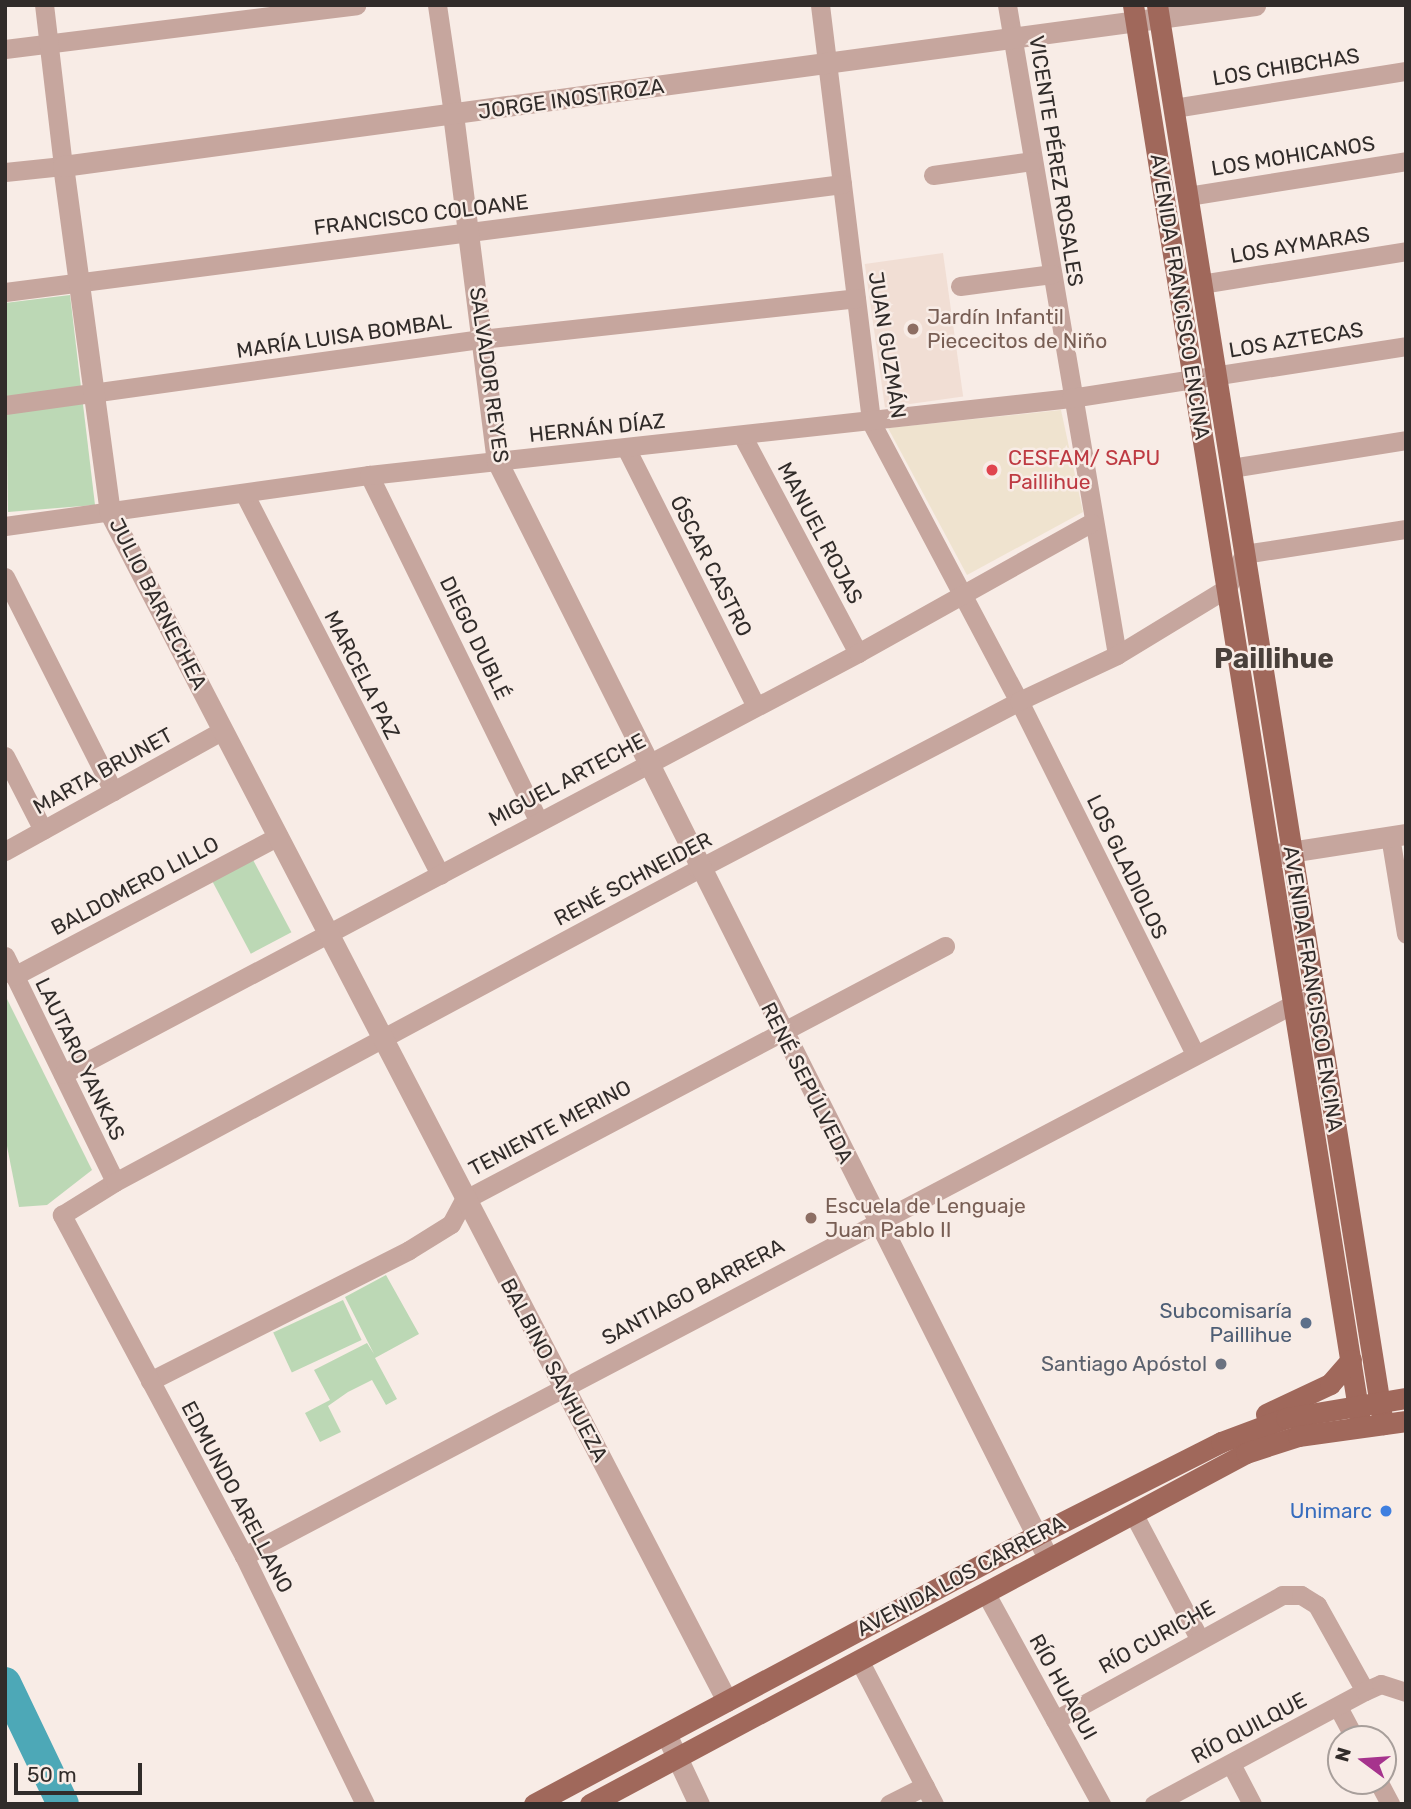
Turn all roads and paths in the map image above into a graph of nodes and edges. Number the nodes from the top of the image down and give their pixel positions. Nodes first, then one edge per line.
1 (44, 5) edge
2 (356, 5) edge
3 (437, 5) edge
4 (820, 5) edge
5 (1007, 5) edge
6 (1255, 5) edge
7 (1158, 13) edge
8 (1134, 15) edge
9 (1013, 40) junction
10 (48, 43) junction
11 (5, 49) edge
12 (827, 65) junction
13 (1406, 71) edge
14 (1174, 108) junction
15 (453, 114) junction
16 (1033, 161) junction
17 (1406, 161) edge
18 (63, 166) junction
19 (5, 172) edge
20 (933, 175) dead end
21 (842, 184) junction
22 (1188, 196) junction
23 (470, 232) junction
24 (1406, 251) edge
25 (1052, 274) junction
26 (80, 282) junction
27 (1201, 284) junction
28 (960, 286) dead end
29 (5, 292) edge
30 (856, 298) junction
31 (481, 339) junction
32 (1406, 346) edge
33 (1216, 376) junction
34 (1194, 379) junction
35 (92, 394) junction
36 (1071, 398) junction
37 (5, 405) edge
38 (871, 422) junction
39 (742, 435) junction
40 (1406, 440) edge
41 (626, 448) junction
42 (497, 461) junction
43 (1231, 468) junction
44 (369, 475) junction
45 (245, 495) junction
46 (110, 513) junction
47 (1091, 523) junction
48 (5, 526) edge
49 (1406, 528) edge
50 (1244, 554) junction
51 (5, 577) edge
52 (1227, 588) junction
53 (961, 592) junction
54 (858, 653) junction
55 (1117, 656) junction
56 (1019, 701) junction
57 (755, 705) junction
58 (223, 730) junction
59 (5, 756) edge
60 (646, 764) junction
61 (113, 791) junction
62 (539, 822) junction
63 (43, 830) junction
64 (1398, 835) edge
65 (278, 836) junction
66 (5, 851) edge
67 (1292, 852) junction
68 (1270, 855) junction
69 (698, 869) junction
70 (440, 875) junction
71 (1406, 934) edge
72 (328, 935) junction
73 (945, 946) dead end
74 (5, 956) edge
75 (14, 976) junction
76 (1314, 993) junction
77 (1294, 1003) junction
78 (780, 1030) junction
79 (382, 1038) junction
80 (1195, 1054) junction
81 (63, 1074) junction
82 (114, 1182) junction
83 (464, 1200) junction
84 (62, 1215) joint
85 (876, 1219) junction
86 (1351, 1360) junction
87 (150, 1381) junction
88 (564, 1387) junction
89 (1406, 1398) edge
90 (1368, 1404) junction
91 (1406, 1421) edge
92 (1383, 1424) junction
93 (1361, 1427) junction
94 (1222, 1442) junction
95 (1133, 1513) junction
96 (1037, 1535) junction
97 (244, 1556) junction
98 (1048, 1558) junction
99 (985, 1592) junction
100 (1199, 1638) junction
101 (859, 1660) junction
102 (1365, 1691) junction
103 (1406, 1692) edge
104 (727, 1701) junction
105 (1338, 1707) junction
106 (1055, 1720) junction
107 (1348, 1725) edge
108 (666, 1734) junction
109 (677, 1757) junction
110 (1231, 1764) junction
111 (925, 1786) junction
112 (365, 1804) edge
113 (534, 1804) edge
114 (590, 1804) edge
115 (699, 1804) edge
116 (889, 1804) edge
117 (934, 1804) edge
118 (1101, 1804) edge
119 (1154, 1804) edge
120 (1252, 1804) edge

1 - 10 street, JULIO BARNECHEA
2 - 10 street
3 - 15 street, SALVADOR REYES
4 - 12 street, JUAN GUZMÁN
5 - 9 street, VICENTE PÉREZ ROSALES
6 - 7 street, JORGE INOSTROZA
7 - 8 street, JORGE INOSTROZA
7 - 14 main road, AVENIDA FRANCISCO ENCINA
8 - 9 street, JORGE INOSTROZA
8 - 34 main road, AVENIDA FRANCISCO ENCINA
9 - 12 street, JORGE INOSTROZA
9 - 16 street, VICENTE PÉREZ ROSALES
10 - 11 street
10 - 18 street, JULIO BARNECHEA
12 - 15 street, JORGE INOSTROZA
12 - 21 street, JUAN GUZMÁN
13 - 14 street, LOS CHIBCHAS
14 - 22 main road, AVENIDA FRANCISCO ENCINA
15 - 18 street, JORGE INOSTROZA
15 - 23 street, SALVADOR REYES
16 - 20 street
16 - 25 street, VICENTE PÉREZ ROSALES
17 - 22 street, LOS MOHICANOS
18 - 19 street, JORGE INOSTROZA
18 - 26 street, JULIO BARNECHEA
21 - 23 street, FRANCISCO COLOANE
21 - 30 street, JUAN GUZMÁN
22 - 27 main road, AVENIDA FRANCISCO ENCINA
23 - 26 street, FRANCISCO COLOANE
23 - 31 street, SALVADOR REYES
24 - 27 street, LOS AYMARAS
25 - 28 street
25 - 36 street, VICENTE PÉREZ ROSALES
26 - 29 street, FRANCISCO COLOANE
26 - 35 street, JULIO BARNECHEA
27 - 33 main road, AVENIDA FRANCISCO ENCINA
30 - 31 street, MARÍA LUISA BOMBAL
30 - 38 street, JUAN GUZMÁN
31 - 35 street, MARÍA LUISA BOMBAL
31 - 42 street, SALVADOR REYES
32 - 33 street, LOS AZTECAS
33 - 34 street, LOS AZTECAS
33 - 43 main road, AVENIDA FRANCISCO ENCINA
34 - 36 street, HERNÁN DÍAZ
34 - 52 main road, AVENIDA FRANCISCO ENCINA
35 - 37 street, MARÍA LUISA BOMBAL
35 - 46 street, JULIO BARNECHEA
36 - 38 street, HERNÁN DÍAZ
36 - 47 street, VICENTE PÉREZ ROSALES
38 - 39 street, HERNÁN DÍAZ
38 - 53 street, JUAN GUZMÁN
39 - 41 street, HERNÁN DÍAZ
39 - 54 street, MANUEL ROJAS
40 - 43 street
41 - 42 street, HERNÁN DÍAZ
41 - 57 street, ÓSCAR CASTRO
42 - 44 street, HERNÁN DÍAZ
42 - 60 street, SALVADOR REYES
43 - 50 main road, AVENIDA FRANCISCO ENCINA
44 - 45 street, HERNÁN DÍAZ
44 - 62 street, DIEGO DUBLÉ
45 - 46 street, HERNÁN DÍAZ
45 - 70 street, MARCELA PAZ
46 - 48 street, HERNÁN DÍAZ
46 - 58 street, JULIO BARNECHEA
47 - 53 street, MIGUEL ARTECHE
47 - 55 street, VICENTE PÉREZ ROSALES
49 - 50 street
50 - 52 street
50 - 67 main road, AVENIDA FRANCISCO ENCINA
51 - 61 street
52 - 55 street, RENÉ SCHNEIDER
52 - 68 main road, AVENIDA FRANCISCO ENCINA
53 - 54 street, MIGUEL ARTECHE
53 - 56 street, JUAN GUZMÁN
54 - 57 street, MIGUEL ARTECHE
55 - 56 street, RENÉ SCHNEIDER
56 - 69 street, RENÉ SCHNEIDER
56 - 80 street, LOS GLADIOLOS
57 - 60 street, MIGUEL ARTECHE
58 - 61 street, MARTA BRUNET
58 - 65 street, JULIO BARNECHEA
59 - 63 street
60 - 62 street, MIGUEL ARTECHE
60 - 69 street, SALVADOR REYES
61 - 63 street, MARTA BRUNET
62 - 70 street, MIGUEL ARTECHE
63 - 66 street, MARTA BRUNET
64 - 67 street
64 - 71 street
65 - 72 street, JULIO BARNECHEA
65 - 75 street, BALDOMERO LILLO
67 - 68 street
67 - 76 main road, AVENIDA FRANCISCO ENCINA
68 - 77 main road, AVENIDA FRANCISCO ENCINA
69 - 78 street, RENÉ SEPÚLVEDA
69 - 79 street, RENÉ SCHNEIDER
70 - 72 street, MIGUEL ARTECHE
72 - 79 street, JULIO BARNECHEA
72 - 81 street, MIGUEL ARTECHE
73 - 78 street, TENIENTE MERINO
74 - 75 street, LAUTARO YANKAS
75 - 81 street, LAUTARO YANKAS
76 - 77 street, SANTIAGO BARRERA
76 - 90 main road, AVENIDA FRANCISCO ENCINA
77 - 80 street, SANTIAGO BARRERA
77 - 86 main road, AVENIDA FRANCISCO ENCINA
78 - 83 street, TENIENTE MERINO
78 - 85 street, RENÉ SEPÚLVEDA
79 - 82 street, RENÉ SCHNEIDER
79 - 83 street, BALBINO SANHUEZA
80 - 85 street, SANTIAGO BARRERA
81 - 82 street, LAUTARO YANKAS
82 - 84 street, RENÉ SCHNEIDER
83 - 87 street, TENIENTE MERINO
83 - 88 street, BALBINO SANHUEZA
84 - 87 street, EDMUNDO ARELLANO
85 - 88 street, SANTIAGO BARRERA
85 - 96 street, RENÉ SEPÚLVEDA
86 - 90 main road, AVENIDA FRANCISCO ENCINA
86 - 94 main road
87 - 97 street, EDMUNDO ARELLANO
88 - 97 street, SANTIAGO BARRERA
88 - 104 street, BALBINO SANHUEZA
89 - 90 main road, AVENIDA LOS CARRERA
90 - 92 main road, AVENIDA FRANCISCO ENCINA
90 - 93 main road, AVENIDA FRANCISCO ENCINA
90 - 94 main road, AVENIDA LOS CARRERA
91 - 92 main road, AVENIDA LOS CARRERA
92 - 93 main road, AVENIDA LOS CARRERA
93 - 95 main road, AVENIDA LOS CARRERA
94 - 96 main road, AVENIDA LOS CARRERA
95 - 98 main road, AVENIDA LOS CARRERA
95 - 100 street
96 - 98 street, RENÉ SEPÚLVEDA
96 - 104 main road, AVENIDA LOS CARRERA
97 - 112 street, EDMUNDO ARELLANO
98 - 99 main road, AVENIDA LOS CARRERA
99 - 101 main road, AVENIDA LOS CARRERA
99 - 106 street, RÍO HUAQUI
100 - 102 street, RÍO CURICHE
100 - 106 street, RÍO CURICHE
101 - 109 main road, AVENIDA LOS CARRERA
101 - 111 street
102 - 103 street
102 - 105 street, RÍO QUILQUE
104 - 108 main road, AVENIDA LOS CARRERA
105 - 107 street
105 - 110 street, RÍO QUILQUE
106 - 118 street, RÍO HUAQUI
108 - 109 street
108 - 113 main road, AVENIDA LOS CARRERA
109 - 114 main road, AVENIDA LOS CARRERA
109 - 115 street
110 - 119 street, RÍO QUILQUE
110 - 120 street
111 - 116 street
111 - 117 street

